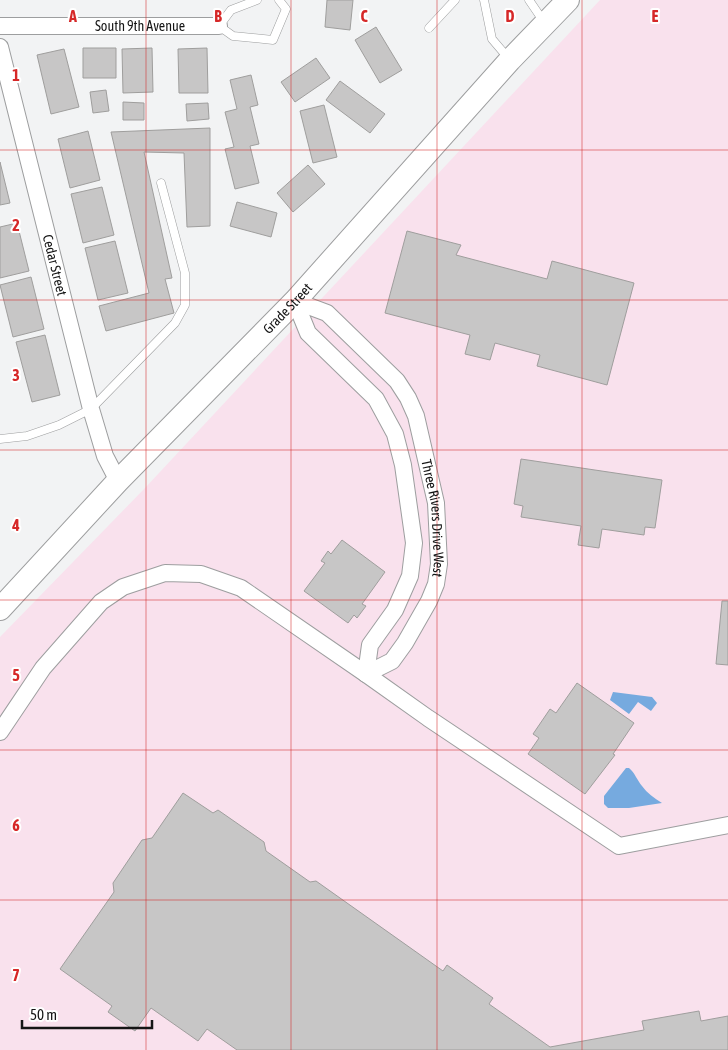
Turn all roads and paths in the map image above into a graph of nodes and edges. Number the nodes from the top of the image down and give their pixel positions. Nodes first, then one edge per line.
1 (257, 0) edge
2 (279, 0) edge
3 (455, 0) edge
4 (484, 0) edge
5 (529, 0) edge
6 (568, 0) edge
7 (546, 23) junction
8 (0, 26) edge
9 (219, 26) junction
10 (429, 28) dead end
11 (0, 47) edge
12 (510, 60) junction
13 (161, 183) dead end
14 (295, 301) junction
15 (91, 409) junction
16 (0, 439) edge
17 (118, 481) junction
18 (0, 609) edge
19 (366, 674) junction
20 (0, 732) edge
21 (728, 825) edge

1 - 9 lane
2 - 9 lane
3 - 10 lane
4 - 12 lane
5 - 7 lane
6 - 7 main road, Grade Street
7 - 12 main road, Grade Street
8 - 9 street, South 9th Avenue
11 - 15 street, Cedar Street
12 - 14 main road, Grade Street
13 - 15 lane
14 - 17 main road, Grade Street
14 - 19 street, Three Rivers Drive West
14 - 19 street, Three Rivers Drive West
15 - 16 lane
15 - 17 street, Cedar Street
17 - 18 main road, Grade Street
19 - 20 street
19 - 21 street

